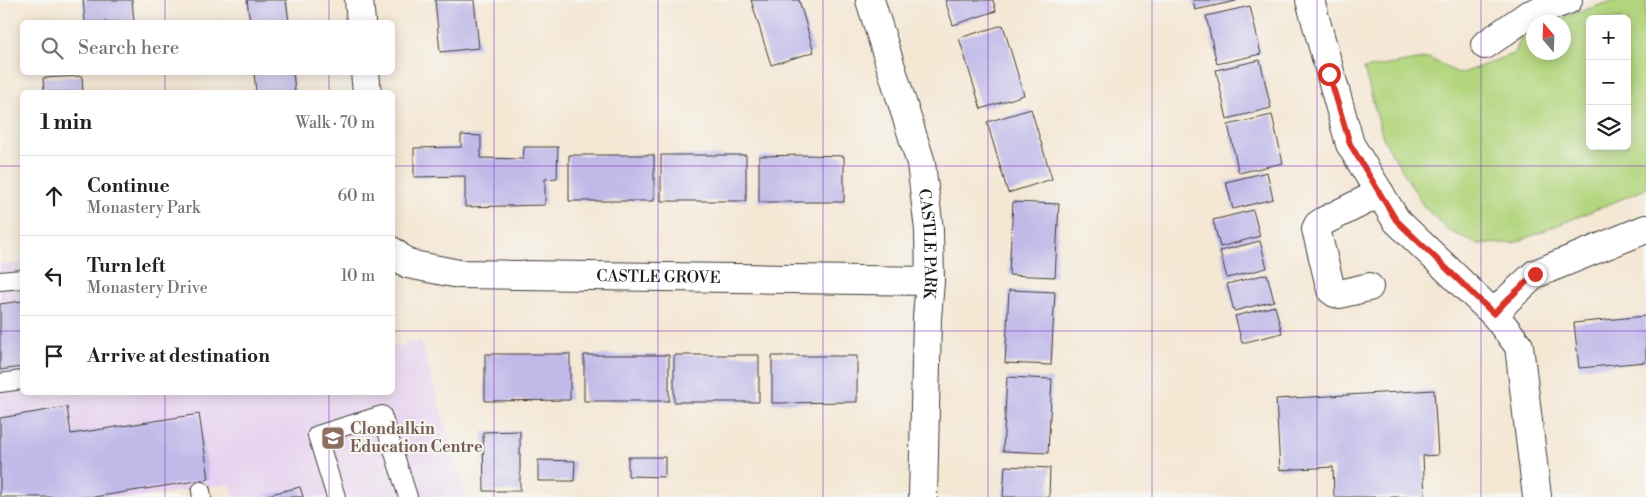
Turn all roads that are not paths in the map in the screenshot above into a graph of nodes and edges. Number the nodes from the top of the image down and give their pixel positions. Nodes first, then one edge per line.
1 (359, 0) edge
2 (870, 0) edge
3 (1310, 0) edge
4 (1568, 0) edge
5 (361, 20) edge
6 (1485, 44) dead end
7 (365, 75) edge
8 (367, 90) edge
9 (1380, 193) junction
10 (1646, 229) edge
11 (395, 253) edge
12 (20, 279) edge
13 (0, 281) edge
14 (930, 281) junction
15 (1369, 287) dead end
16 (1494, 314) junction
17 (20, 380) edge
18 (0, 383) edge
19 (336, 497) edge
20 (408, 497) edge
21 (923, 497) edge
22 (1537, 497) edge

1 - 5 street
2 - 14 street, CASTLE PARK
3 - 9 street
4 - 6 street
7 - 8 street
9 - 15 street
9 - 16 street
10 - 16 street
11 - 14 street, CASTLE GROVE
12 - 13 lane
14 - 21 street, CASTLE PARK
16 - 22 street
17 - 18 lane
19 - 20 lane

